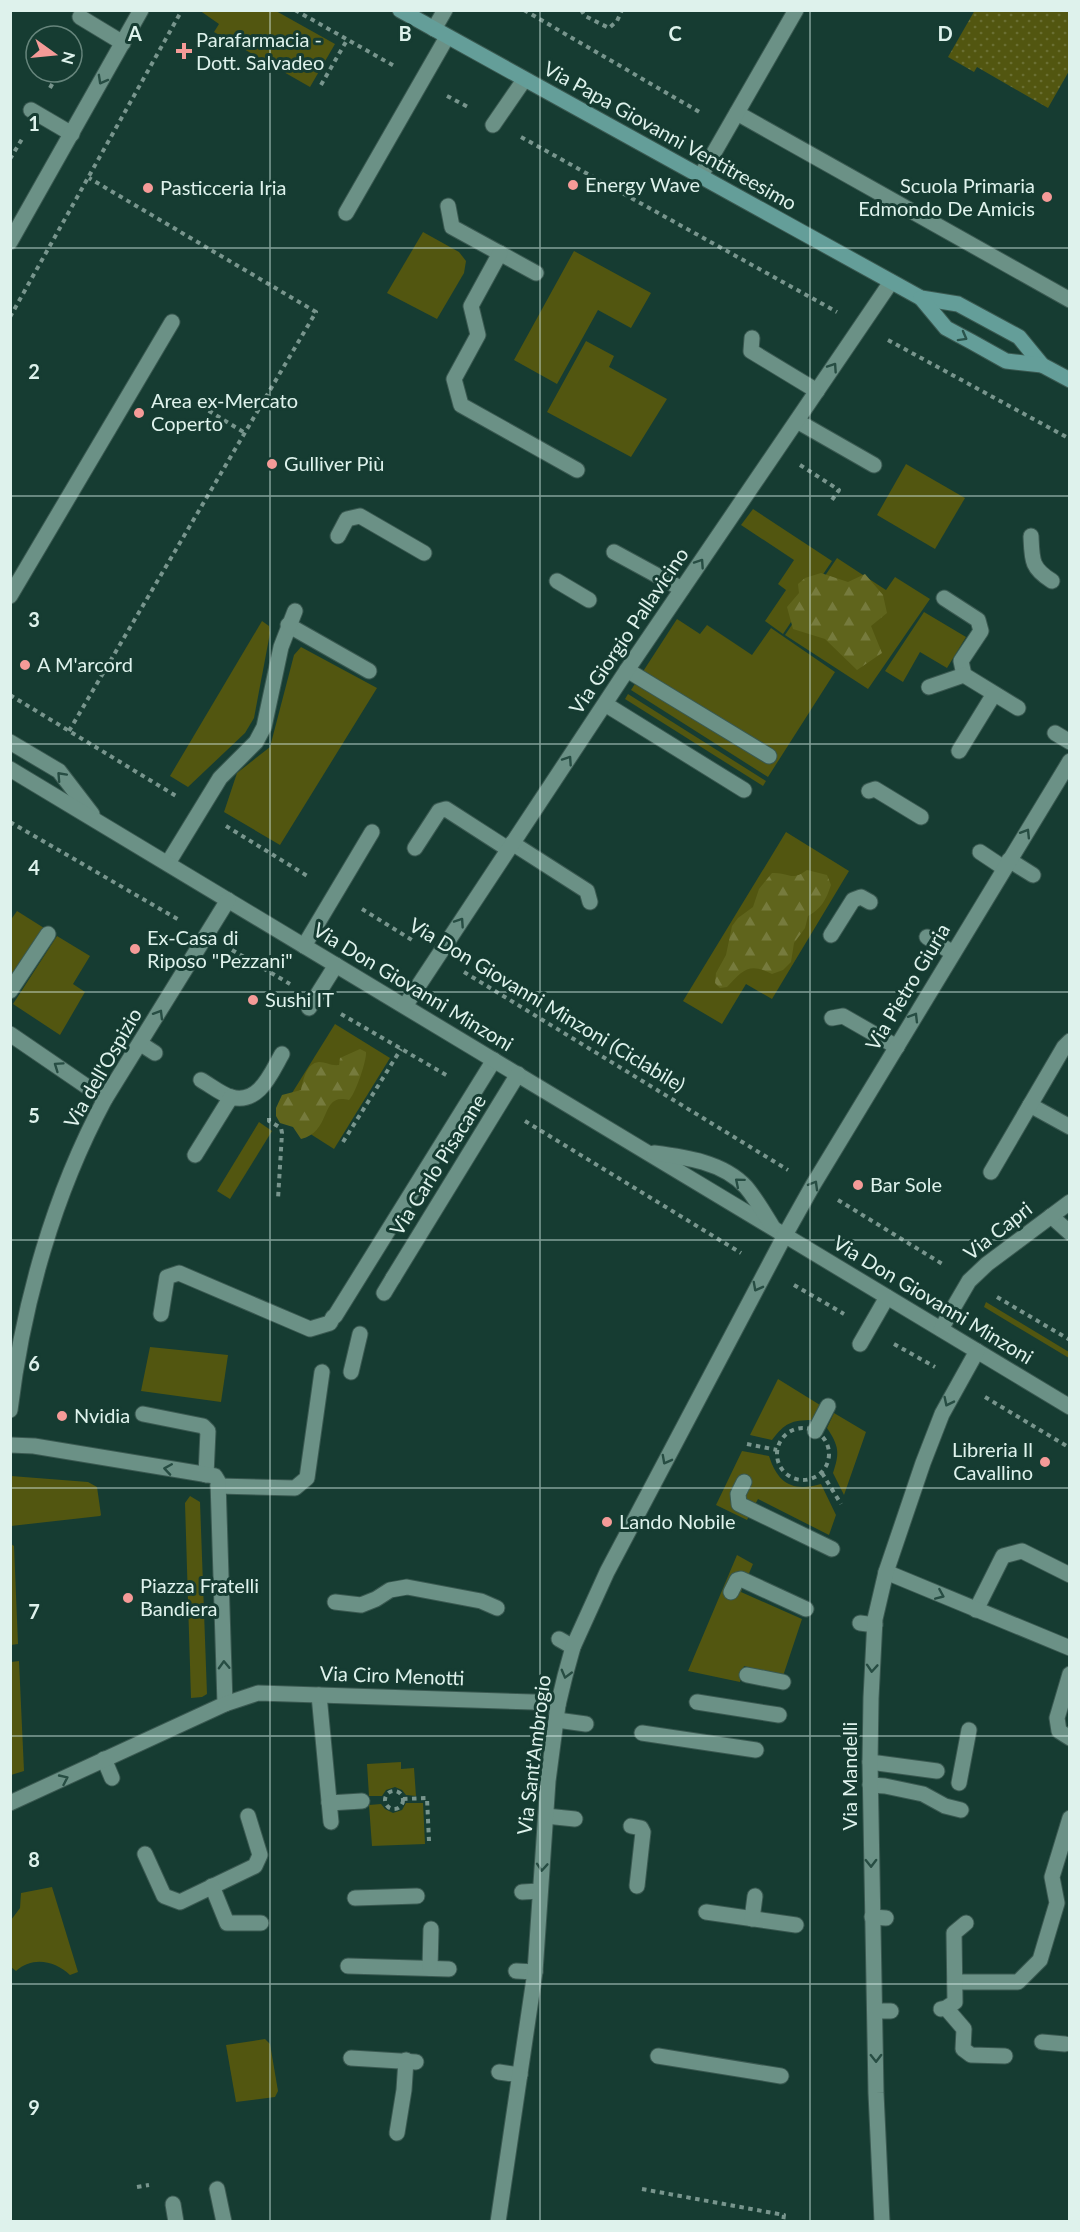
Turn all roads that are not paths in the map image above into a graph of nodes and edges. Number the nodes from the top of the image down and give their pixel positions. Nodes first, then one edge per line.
1 (141, 10) edge
2 (400, 10) edge
3 (445, 10) edge
4 (795, 10) edge
5 (80, 17) dead end
6 (441, 33) junction
7 (123, 43) junction
8 (524, 80) junction
9 (31, 110) dead end
10 (737, 113) junction
11 (494, 124) road end
12 (72, 134) junction
13 (700, 177) junction
14 (448, 206) dead end
15 (346, 213) dead end
16 (10, 242) edge
17 (500, 253) junction
18 (536, 273) dead end
19 (891, 282) junction
20 (921, 298) junction
21 (1070, 300) edge
22 (172, 322) dead end
23 (752, 338) dead end
24 (1042, 365) junction
25 (1070, 380) edge
26 (817, 391) junction
27 (797, 421) junction
28 (874, 465) dead end
29 (577, 470) dead end
30 (338, 536) dead end
31 (1031, 536) dead end
32 (614, 552) dead end
33 (424, 553) dead end
34 (557, 581) dead end
35 (1052, 581) dead end
36 (682, 589) junction
37 (14, 591) edge
38 (944, 598) dead end
39 (589, 600) dead end
40 (627, 670) junction
41 (369, 671) dead end
42 (964, 675) junction
43 (929, 687) dead end
44 (994, 694) junction
45 (605, 704) junction
46 (1018, 708) dead end
47 (1055, 733) dead end
48 (10, 742) edge
49 (1070, 742) edge
50 (959, 751) dead end
51 (769, 756) dead end
52 (1070, 761) edge
53 (10, 770) edge
54 (744, 790) dead end
55 (869, 791) dead end
56 (921, 817) dead end
57 (98, 821) junction
58 (372, 832) dead end
59 (510, 846) junction
60 (415, 848) dead end
61 (980, 852) dead end
62 (168, 864) junction
63 (1007, 864) junction
64 (1034, 875) dead end
65 (228, 900) junction
66 (590, 902) dead end
67 (870, 902) dead end
68 (48, 934) dead end
69 (831, 935) dead end
70 (927, 937) dead end
71 (304, 946) junction
72 (953, 953) junction
73 (336, 965) junction
74 (10, 991) edge
75 (312, 1003) road end
76 (405, 1006) junction
77 (832, 1018) dead end
78 (10, 1034) edge
79 (1070, 1041) edge
80 (141, 1044) junction
81 (897, 1047) junction
82 (155, 1053) dead end
83 (282, 1054) dead end
84 (494, 1060) junction
85 (518, 1074) junction
86 (201, 1080) dead end
87 (231, 1097) junction
88 (105, 1099) junction
89 (1030, 1105) junction
90 (1070, 1127) edge
91 (645, 1151) junction
92 (195, 1155) dead end
93 (991, 1172) dead end
94 (1070, 1202) edge
95 (1051, 1215) junction
96 (779, 1232) junction
97 (1070, 1233) edge
98 (384, 1293) dead end
99 (887, 1297) junction
100 (161, 1314) dead end
101 (941, 1329) junction
102 (360, 1334) dead end
103 (860, 1344) dead end
104 (977, 1351) junction
105 (322, 1372) dead end
106 (351, 1372) dead end
107 (828, 1406) dead end
108 (1070, 1407) edge
109 (10, 1410) edge
110 (143, 1414) dead end
111 (815, 1431) dead end
112 (10, 1445) edge
113 (206, 1475) junction
114 (744, 1482) dead end
115 (218, 1486) junction
116 (832, 1549) dead end
117 (880, 1569) junction
118 (1070, 1575) edge
119 (731, 1592) dead end
120 (335, 1602) dead end
121 (497, 1608) dead end
122 (806, 1609) dead end
123 (976, 1610) junction
124 (559, 1639) dead end
125 (573, 1647) junction
126 (1070, 1648) edge
127 (1070, 1674) edge
128 (747, 1675) dead end
129 (783, 1682) dead end
130 (320, 1695) junction
131 (698, 1702) dead end
132 (225, 1704) junction
133 (557, 1712) junction
134 (779, 1715) dead end
135 (586, 1724) dead end
136 (969, 1730) dead end
137 (642, 1733) dead end
138 (1070, 1738) edge
139 (756, 1750) dead end
140 (104, 1759) junction
141 (870, 1762) junction
142 (938, 1771) dead end
143 (112, 1778) dead end
144 (959, 1784) dead end
145 (870, 1785) junction
146 (362, 1801) dead end
147 (10, 1803) edge
148 (329, 1803) junction
149 (961, 1810) dead end
150 (248, 1816) dead end
151 (546, 1816) junction
152 (1070, 1818) edge
153 (575, 1819) dead end
154 (331, 1822) dead end
155 (631, 1827) dead end
156 (145, 1854) dead end
157 (212, 1886) junction
158 (637, 1886) dead end
159 (540, 1891) junction
160 (522, 1892) dead end
161 (417, 1896) dead end
162 (755, 1896) dead end
163 (355, 1898) dead end
164 (706, 1912) dead end
165 (752, 1919) junction
166 (261, 1923) dead end
167 (966, 1923) dead end
168 (796, 1925) dead end
169 (431, 1929) dead end
170 (348, 1966) dead end
171 (430, 1968) junction
172 (449, 1969) dead end
173 (516, 1971) dead end
174 (535, 1972) junction
175 (955, 1982) junction
176 (891, 2010) dead end
177 (875, 2011) junction
178 (1042, 2042) dead end
179 (1065, 2044) dead end
180 (658, 2056) dead end
181 (1005, 2056) dead end
182 (351, 2058) dead end
183 (499, 2072) dead end
184 (520, 2075) junction
185 (781, 2076) dead end
186 (397, 2133) dead end
187 (217, 2189) dead end
188 (173, 2204) dead end
189 (176, 2222) edge
190 (224, 2222) edge
191 (498, 2222) edge
192 (882, 2222) edge

1 - 7 street
2 - 6 street, Via Papa Giovanni Ventitreesimo
3 - 6 street
4 - 10 street
5 - 7 street
6 - 8 street, Via Papa Giovanni Ventitreesimo
6 - 15 street
7 -> 12 street
8 - 11 street
8 - 13 street, Via Papa Giovanni Ventitreesimo
9 - 12 street
10 - 13 street
10 - 21 street
12 - 16 street
13 - 19 street, Via Papa Giovanni Ventitreesimo
14 - 17 street
17 - 18 street
17 - 29 street
19 - 20 street, Via Papa Giovanni Ventitreesimo
26 -> 19 street, Via Giorgio Pallavicino
20 - 24 street, Via Papa Giovanni Ventitreesimo
20 -> 24 street, Via Papa Giovanni Ventitreesimo
22 - 37 street
23 - 26 street
24 - 25 street, Via Papa Giovanni Ventitreesimo
26 - 27 street, Via Giorgio Pallavicino
27 - 28 street
36 -> 27 street, Via Giorgio Pallavicino
30 - 33 street
31 - 35 street
32 - 36 street
34 - 39 street
36 - 40 street, Via Giorgio Pallavicino
38 - 42 street
40 - 45 street, Via Giorgio Pallavicino
40 - 51 street
41 - 62 street
42 - 43 street
42 - 44 street
44 - 46 street
44 - 50 street
45 - 54 street
59 -> 45 street, Via Giorgio Pallavicino
47 - 49 street
57 -> 48 street, Via Don Giovanni Minzoni
63 -> 52 street, Via Pietro Giuria
53 - 57 street, Via Don Giovanni Minzoni
55 - 56 street
57 - 62 street, Via Don Giovanni Minzoni
58 - 71 street
59 - 60 street
59 - 66 street
76 -> 59 street, Via Giorgio Pallavicino
61 - 63 street
62 - 65 street, Via Don Giovanni Minzoni
63 - 64 street
63 - 72 street, Via Pietro Giuria
65 - 71 street, Via Don Giovanni Minzoni
80 -> 65 street, Via dell'Ospizio
67 - 69 street
68 - 74 street
70 - 72 street
71 - 73 street, Via Don Giovanni Minzoni
81 -> 72 street, Via Pietro Giuria
73 - 75 street
73 - 76 street, Via Don Giovanni Minzoni
76 - 84 street, Via Don Giovanni Minzoni
77 - 81 street
88 -> 78 street
79 - 89 street
80 - 82 street
80 - 88 street, Via dell'Ospizio
96 -> 81 street, Via Pietro Giuria
83 - 87 street
84 - 85 street, Via Don Giovanni Minzoni
84 - 100 street
85 - 91 street, Via Don Giovanni Minzoni
85 - 98 street, Via Carlo Pisacane
86 - 87 street
87 - 92 street
88 - 109 street, Via dell'Ospizio
89 - 90 street
89 - 93 street
91 - 96 street, Via Don Giovanni Minzoni
96 -> 91 street, Via Don Giovanni Minzoni
94 - 95 street, Via Capri
95 - 97 street
95 - 101 street, Via Capri
96 - 99 street, Via Don Giovanni Minzoni
96 -> 125 street, Via Sant'Ambrogio
99 - 101 street, Via Don Giovanni Minzoni
99 - 103 street
101 - 104 street, Via Don Giovanni Minzoni
102 - 106 street
104 - 108 street, Via Don Giovanni Minzoni
104 -> 117 street, Via Mandelli
105 - 115 street
107 - 111 street
110 - 113 street
113 -> 112 street
113 - 115 street
114 - 116 street
132 -> 115 street
117 -> 123 street
117 -> 141 street, Via Mandelli
118 - 123 street
119 - 122 street
120 - 121 street
123 - 126 street
124 - 125 street
125 -> 133 street, Via Sant'Ambrogio
127 - 138 street
128 - 129 street
130 - 132 street, Via Ciro Menotti
130 - 133 street, Via Ciro Menotti
130 - 148 street
131 - 134 street
132 - 140 street
133 - 135 street, Via Ciro Menotti
133 - 151 street, Via Sant'Ambrogio
136 - 144 street
137 - 139 street
140 - 143 street
147 -> 140 street
141 - 142 street
141 - 145 street, Via Mandelli
145 - 149 street
145 -> 177 street, Via Mandelli
146 - 148 street
148 - 154 street
150 - 157 street
151 - 153 street
151 -> 159 street, Via Sant'Ambrogio
152 - 175 street
155 - 158 street
156 - 157 street
157 - 166 street
159 - 160 street
159 - 174 street, Via Sant'Ambrogio
161 - 163 street
162 - 165 street
164 - 165 street
165 - 168 street
167 - 175 street
169 - 171 street
170 - 171 street
171 - 172 street
173 - 174 street
174 - 184 street, Via Sant'Ambrogio
175 - 181 street
176 - 177 street
177 -> 192 street, Via Mandelli
178 - 179 street
180 - 185 street
182 - 186 street
183 - 184 street
184 - 191 street, Via Sant'Ambrogio
187 - 190 street
188 - 189 street

